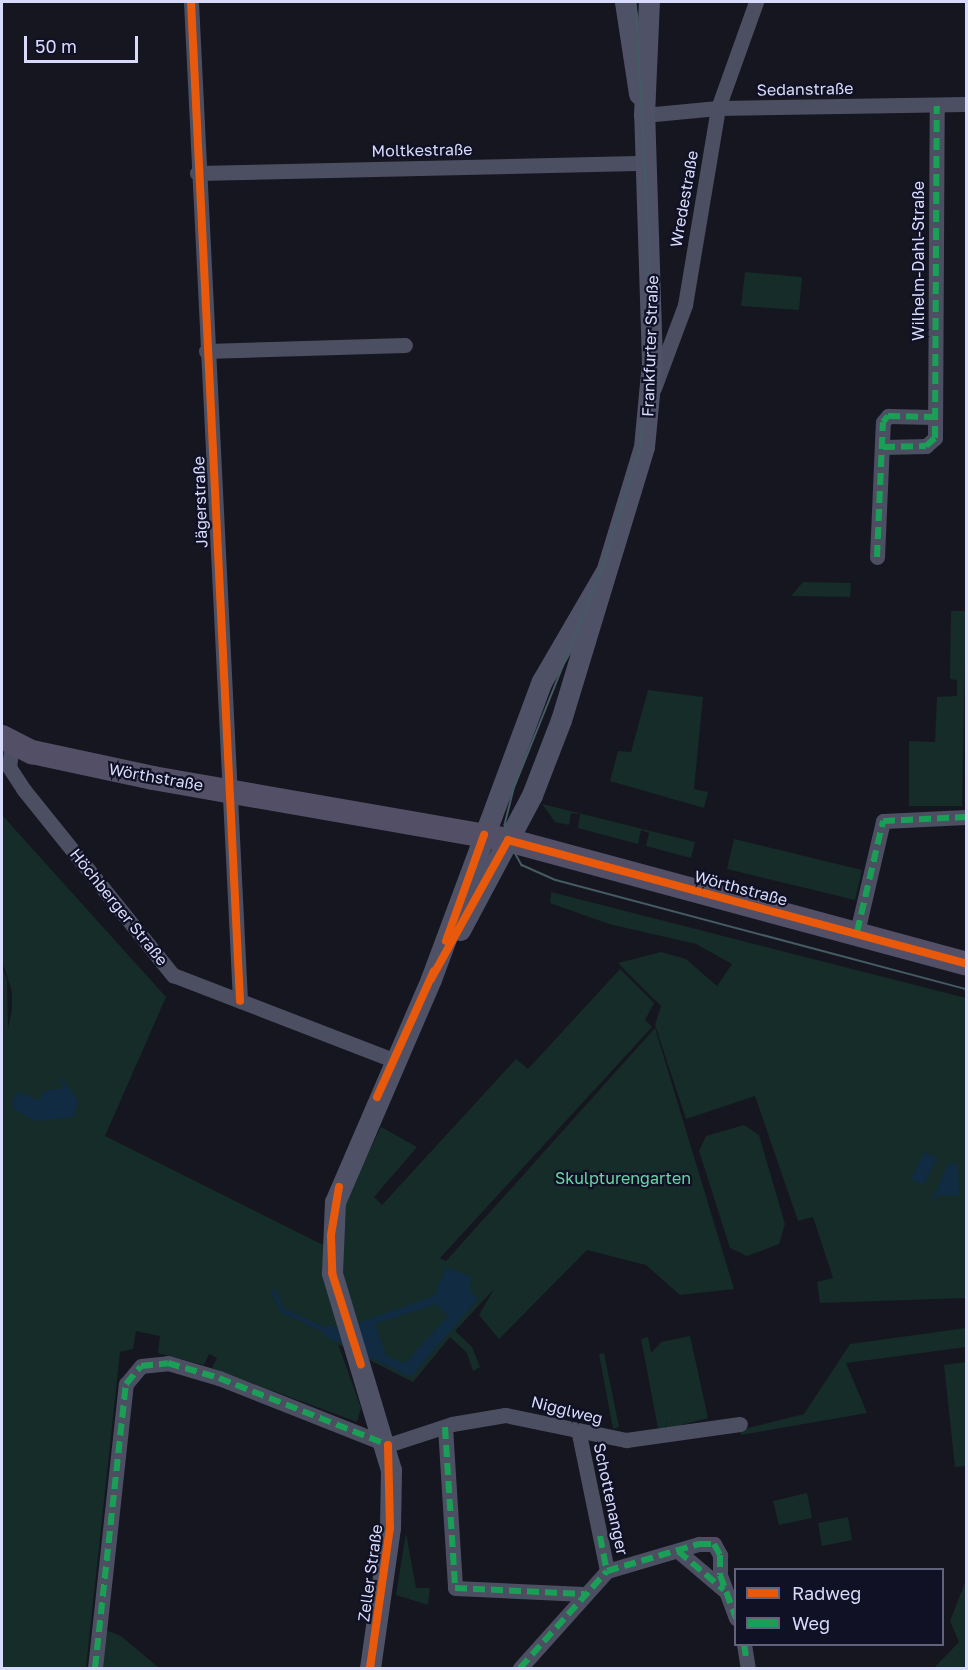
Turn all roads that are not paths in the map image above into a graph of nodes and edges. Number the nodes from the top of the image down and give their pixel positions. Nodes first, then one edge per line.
1 (191, 2) edge
2 (625, 2) edge
3 (649, 2) edge
4 (756, 2) edge
5 (966, 104) edge
6 (937, 105) junction
7 (718, 108) junction
8 (644, 115) junction
9 (648, 163) junction
10 (197, 173) junction
11 (405, 345) dead end
12 (206, 351) junction
13 (650, 402) junction
14 (934, 417) junction
15 (883, 447) junction
16 (877, 557) dead end
17 (606, 571) junction
18 (7, 740) edge
19 (227, 789) junction
20 (966, 817) edge
21 (484, 835) junction
22 (508, 840) junction
23 (856, 932) junction
24 (966, 964) edge
25 (431, 979) junction
26 (240, 1001) junction
27 (393, 1060) junction
28 (740, 1424) dead end
29 (445, 1427) junction
30 (579, 1434) junction
31 (388, 1445) junction
32 (678, 1551) junction
33 (607, 1571) junction
34 (724, 1590) junction
35 (584, 1594) junction
36 (734, 1615) edge
37 (744, 1646) edge
38 (95, 1668) edge
39 (370, 1668) edge
40 (520, 1668) edge
41 (748, 1668) edge

1 - 10 street, Jägerstraße
2 - 8 street, Frankfurter Straße
3 - 8 street, Frankfurter Straße
4 - 7 street, Wredestraße
5 - 6 street, Sedanstraße
6 - 7 street, Sedanstraße
6 - 14 street, Wilhelm-Dahl-Straße
7 - 8 street, Sedanstraße
7 - 13 street, Wredestraße
8 - 9 street, Frankfurter Straße
9 - 10 street, Moltkestraße
9 - 13 street, Frankfurter Straße
10 - 12 street, Jägerstraße
11 - 12 street
12 - 19 street, Jägerstraße
13 - 17 street, Frankfurter Straße
14 - 15 street, Wilhelm-Dahl-Straße
14 - 15 street
15 - 16 street
17 - 21 street, Frankfurter Straße
17 - 22 street, Frankfurter Straße
18 - 19 main road, Wörthstraße
18 - 26 street, Höchberger Straße
19 - 21 main road, Wörthstraße
19 - 26 street, Jägerstraße
20 - 23 street
21 - 22 main road, Wörthstraße
21 - 25 street, Frankfurter Straße
22 - 23 main road, Wörthstraße
22 - 25 street, Frankfurter Straße
23 - 24 main road, Wörthstraße
25 - 27 street, Frankfurter Straße
26 - 27 street, Höchberger Straße
27 - 31 street, Zeller Straße
28 - 30 street, Nigglweg
29 - 30 street, Nigglweg
29 - 31 street, Nigglweg
29 - 35 street
30 - 33 street, Schottenanger
31 - 38 street
31 - 39 street, Zeller Straße
32 - 33 street, Schottenanger
32 - 34 street, Schottenanger
32 - 34 street, Schottenanger
33 - 35 street, Schottenanger
34 - 36 street, Schottenanger
35 - 40 street, Schottenanger
37 - 41 street

